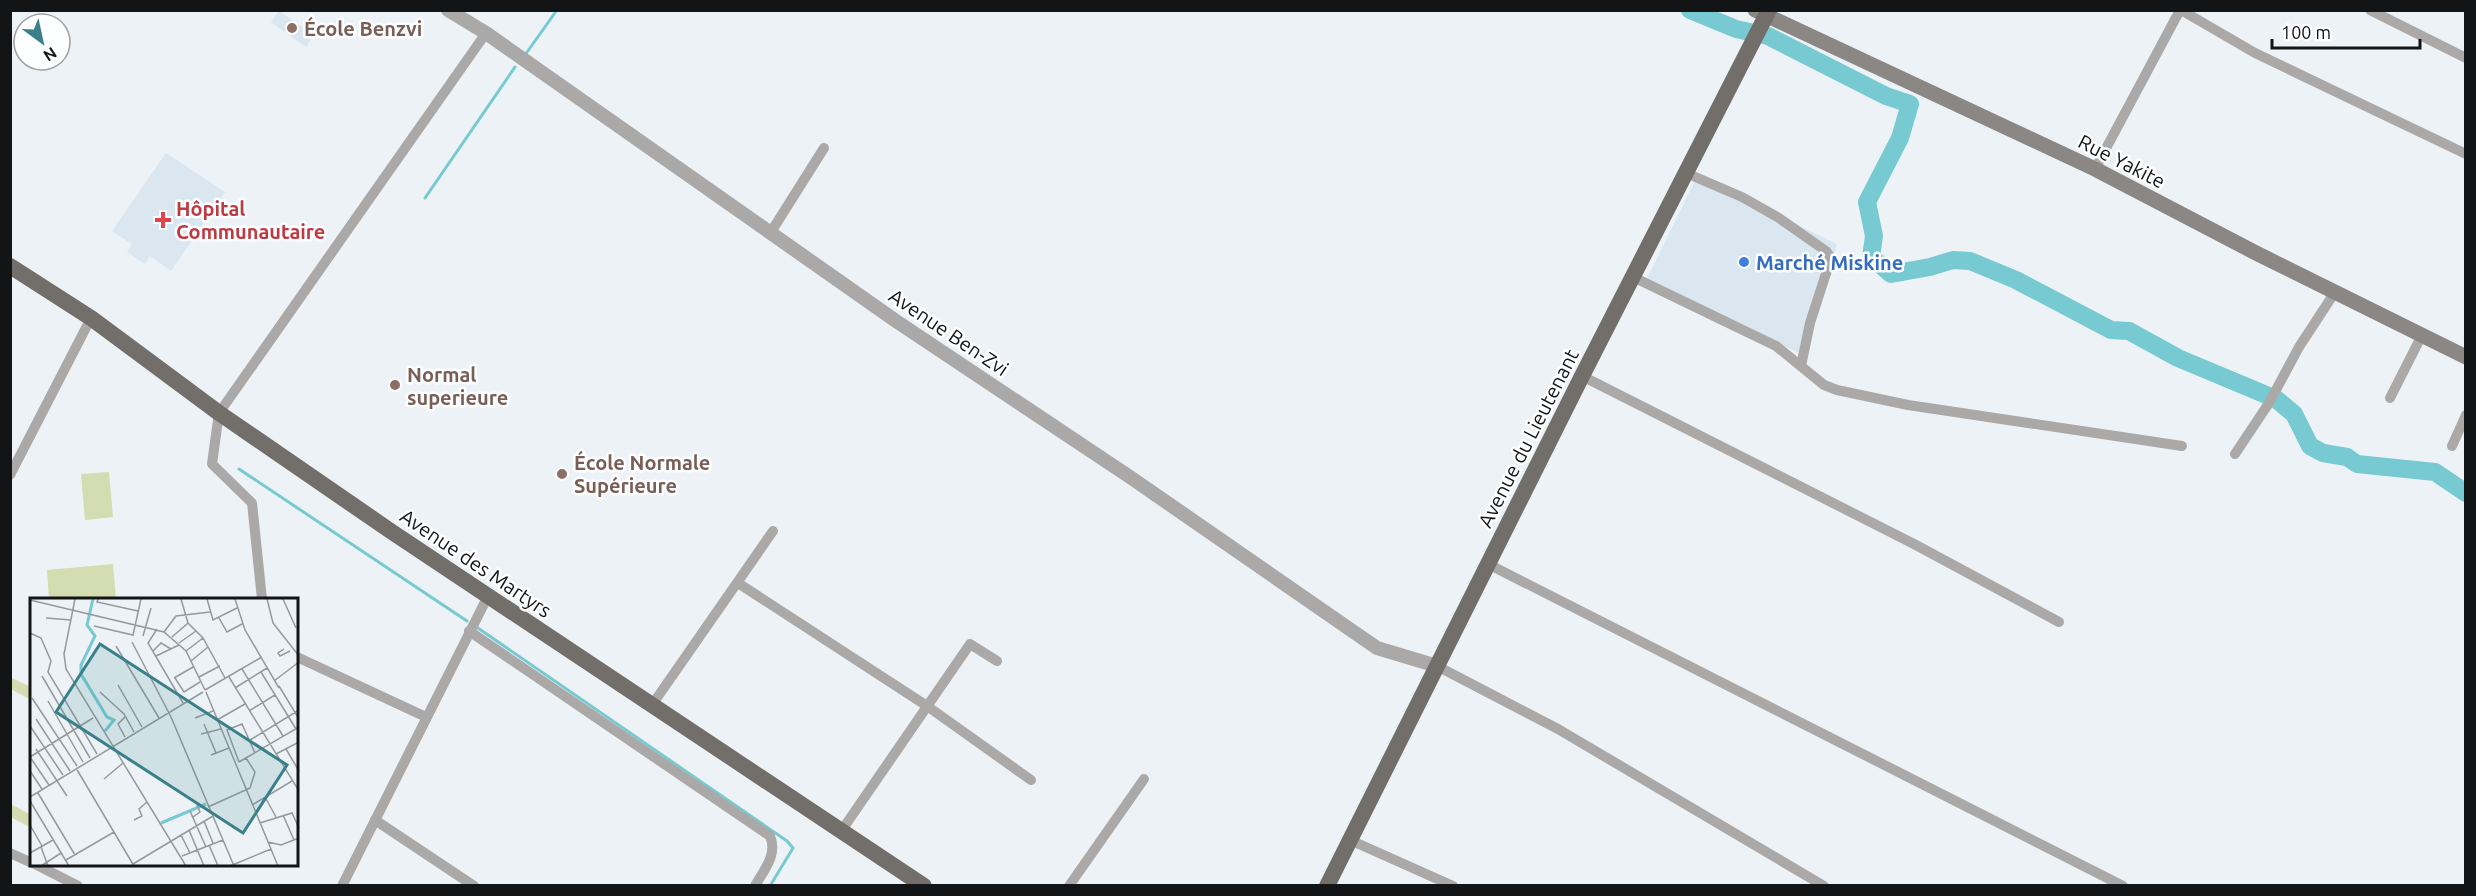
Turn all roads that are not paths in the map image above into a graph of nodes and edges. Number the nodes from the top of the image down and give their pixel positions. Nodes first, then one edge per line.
1 (448, 10) edge
2 (2181, 10) edge
3 (2370, 10) edge
4 (1763, 15) edge
5 (486, 33) junction
6 (2466, 57) edge
7 (824, 148) dead end
8 (2466, 154) edge
9 (2095, 169) junction
10 (1686, 173) junction
11 (771, 232) junction
12 (10, 266) edge
13 (1633, 277) junction
14 (2336, 292) junction
15 (91, 318) junction
16 (2422, 335) junction
17 (2466, 357) edge
18 (1801, 366) junction
19 (1582, 376) junction
20 (2391, 398) dead end
21 (219, 413) junction
22 (2466, 415) edge
23 (2182, 446) dead end
24 (2452, 446) dead end
25 (2235, 454) dead end
26 (12, 470) edge
27 (773, 531) dead end
28 (1488, 564) junction
29 (738, 583) junction
30 (488, 596) junction
31 (262, 598) edge
32 (2059, 622) dead end
33 (469, 631) junction
34 (298, 657) edge
35 (997, 661) dead end
36 (1437, 666) junction
37 (652, 705) junction
38 (927, 706) junction
39 (426, 717) junction
40 (1144, 779) dead end
41 (1031, 780) dead end
42 (375, 820) junction
43 (842, 830) junction
44 (1350, 840) junction
45 (10, 853) edge
46 (30, 863) edge
47 (37, 866) edge
48 (78, 885) edge
49 (342, 885) edge
50 (474, 885) edge
51 (754, 885) edge
52 (924, 885) edge
53 (1069, 885) edge
54 (1327, 885) edge
55 (1452, 885) edge
56 (1824, 885) edge
57 (2123, 885) edge

1 - 5 street, Avenue Ben-Zvi
2 - 8 street
2 - 9 street
3 - 6 street
4 - 9 main road, Rue Yakite
4 - 10 main road, Avenue du Lieutenant
5 - 11 street, Avenue Ben-Zvi
5 - 21 street
7 - 11 street
9 - 14 main road, Rue Yakite
10 - 13 main road, Avenue du Lieutenant
10 - 18 street
11 - 36 street, Avenue Ben-Zvi
12 - 15 main road, Avenue des Martyrs
13 - 18 street
13 - 19 main road, Avenue du Lieutenant
14 - 16 main road, Rue Yakite
14 - 25 street
15 - 21 main road, Avenue des Martyrs
15 - 26 street
16 - 17 main road, Rue Yakite
16 - 20 street
18 - 23 street
19 - 28 main road, Avenue du Lieutenant
19 - 32 street
21 - 30 main road, Avenue des Martyrs
21 - 31 street
22 - 24 street
27 - 29 street
28 - 36 main road, Avenue du Lieutenant
28 - 57 street
29 - 37 street
29 - 38 street
30 - 33 street
30 - 37 main road, Avenue des Martyrs
33 - 39 street
33 - 51 street
34 - 39 street
35 - 38 street
36 - 44 main road, Avenue du Lieutenant
36 - 56 street
37 - 43 main road, Avenue des Martyrs
38 - 41 street
38 - 43 street
39 - 42 street
40 - 53 street
42 - 49 street
42 - 50 street
43 - 52 main road, Avenue des Martyrs
44 - 54 main road, Avenue du Lieutenant
44 - 55 street
45 - 46 street
47 - 48 street

